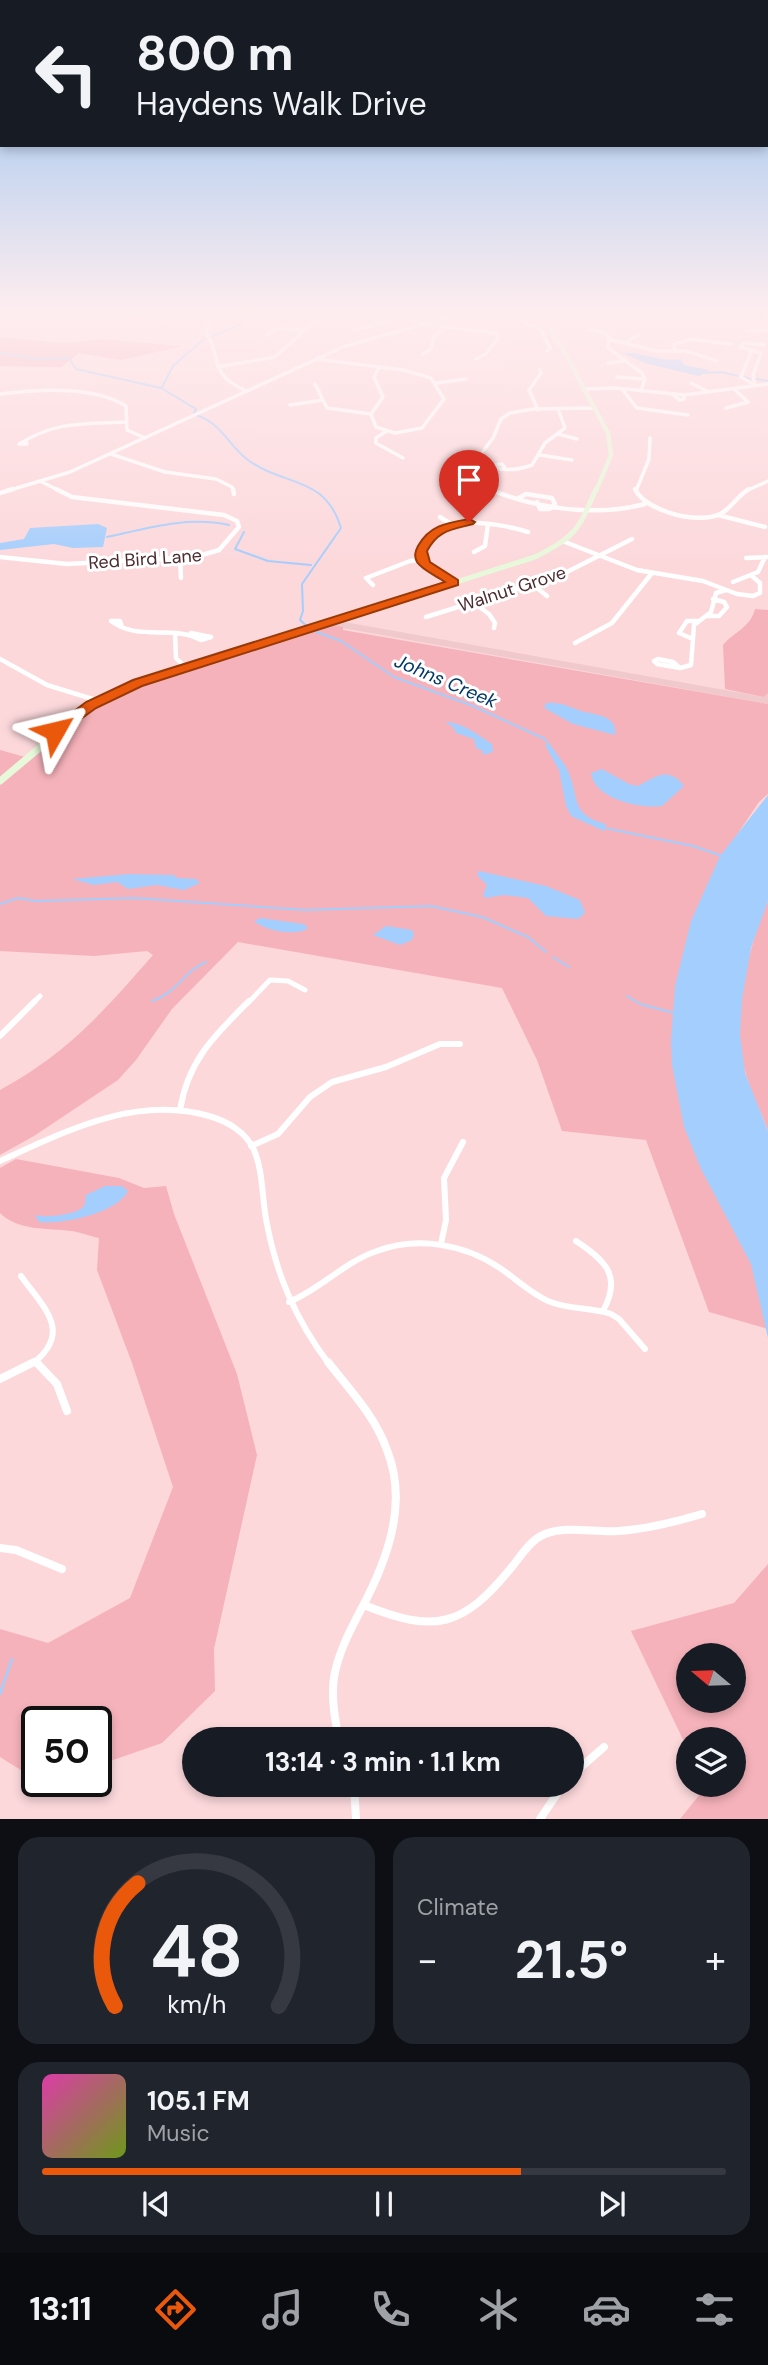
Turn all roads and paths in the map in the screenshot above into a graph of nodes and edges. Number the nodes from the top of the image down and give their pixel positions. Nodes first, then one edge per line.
1 (93, 396) edge
2 (236, 396) edge
3 (322, 396) edge
4 (382, 396) edge
5 (442, 396) edge
6 (532, 396) edge
7 (588, 396) edge
8 (627, 396) edge
9 (741, 396) edge
10 (323, 400) junction
11 (290, 405) dead end
12 (594, 408) junction
13 (726, 408) dead end
14 (558, 409) junction
15 (538, 410) junction
16 (371, 415) junction
17 (688, 415) dead end
18 (126, 422) junction
19 (385, 432) junction
20 (558, 434) junction
21 (145, 438) junction
22 (650, 438) dead end
23 (577, 439) dead end
24 (26, 441) dead end
25 (480, 452) junction
26 (111, 454) junction
27 (540, 455) junction
28 (403, 458) dead end
29 (572, 460) dead end
30 (490, 465) junction
31 (480, 480) junction
32 (455, 481) dead end
33 (768, 481) edge
34 (42, 482) junction
35 (228, 492) dead end
36 (0, 493) edge
37 (517, 499) junction
38 (644, 503) junction
39 (555, 504) junction
40 (587, 508) junction
41 (718, 515) junction
42 (440, 517) dead end
43 (451, 524) junction
44 (488, 524) junction
45 (765, 527) dead end
46 (528, 532) dead end
47 (632, 539) dead end
48 (566, 541) junction
49 (474, 552) dead end
50 (598, 554) junction
51 (0, 557) edge
52 (767, 557) edge
53 (180, 558) junction
54 (746, 558) dead end
55 (422, 560) junction
56 (652, 573) junction
57 (752, 576) junction
58 (181, 578) dead end
59 (454, 582) junction
60 (733, 582) dead end
61 (532, 584) junction
62 (373, 585) dead end
63 (726, 590) junction
64 (547, 596) dead end
65 (713, 599) junction
66 (471, 601) junction
67 (706, 616) junction
68 (426, 617) dead end
69 (701, 620) junction
70 (122, 627) dead end
71 (494, 628) dead end
72 (175, 633) junction
73 (191, 633) dead end
74 (694, 639) junction
75 (575, 643) dead end
76 (0, 659) edge
77 (185, 667) junction
78 (680, 668) junction
79 (99, 701) junction
80 (0, 781) edge
81 (304, 990) dead end
82 (40, 996) dead end
83 (0, 1035) edge
84 (460, 1044) dead end
85 (180, 1110) junction
86 (463, 1142) dead end
87 (251, 1146) junction
88 (0, 1161) edge
89 (576, 1241) dead end
90 (441, 1244) junction
91 (21, 1276) dead end
92 (289, 1302) junction
93 (603, 1311) junction
94 (645, 1349) dead end
95 (37, 1363) junction
96 (0, 1379) edge
97 (67, 1411) dead end
98 (702, 1514) dead end
99 (0, 1548) edge
100 (62, 1569) dead end
101 (364, 1605) junction
102 (337, 1727) edge
103 (604, 1747) dead end
104 (584, 1764) edge
105 (355, 1797) edge
106 (555, 1797) edge
107 (356, 1819) edge
108 (540, 1819) edge

1 - 18 street
2 - 21 street
3 - 10 street
4 - 16 street
5 - 19 street
6 - 15 street
7 - 12 main road
8 - 17 street
9 - 13 street
10 - 11 street
10 - 16 street
12 - 14 street
12 - 40 main road
14 - 15 street
14 - 20 street
15 - 25 street
16 - 19 street
18 - 21 street
18 - 24 street
19 - 28 street
20 - 23 street
20 - 27 street
21 - 26 street
22 - 38 street
25 - 30 street
25 - 30 street
26 - 34 street
26 - 35 street
27 - 29 street
27 - 30 street
30 - 31 street
31 - 32 street
31 - 37 street
33 - 41 street
34 - 36 street
34 - 53 street, Red Bird Lane
37 - 39 street
37 - 39 street
38 - 40 street
38 - 41 street
39 - 40 street
40 - 48 main road
41 - 45 street
42 - 43 street
43 - 44 street
43 - 55 street
44 - 46 street
44 - 49 street
47 - 50 street, Walnut Grove
48 - 50 street
48 - 59 main road
50 - 56 street
50 - 61 street, Walnut Grove
51 - 53 street, Red Bird Lane
52 - 54 street
52 - 57 street
53 - 58 street
55 - 59 street
55 - 62 street
56 - 63 street
56 - 75 street
57 - 60 street
57 - 63 street
59 - 77 main road
61 - 64 street
61 - 66 street, Walnut Grove
63 - 65 street
65 - 67 street
65 - 67 street
66 - 68 street, Walnut Grove
66 - 71 street
67 - 69 street
69 - 74 street
69 - 74 street
70 - 72 street
72 - 73 street
72 - 77 street
74 - 78 street
76 - 79 street
77 - 79 main road
78 - 78 street
79 - 80 main road
81 - 85 street
82 - 83 street
84 - 87 street
85 - 87 street
85 - 88 street
86 - 90 street
87 - 92 street
89 - 93 street
90 - 92 street
90 - 93 street
91 - 95 street
92 - 101 street
93 - 94 street
95 - 96 street
95 - 97 street
98 - 101 street
99 - 100 street
101 - 102 street
103 - 104 street
105 - 107 street
106 - 108 street

